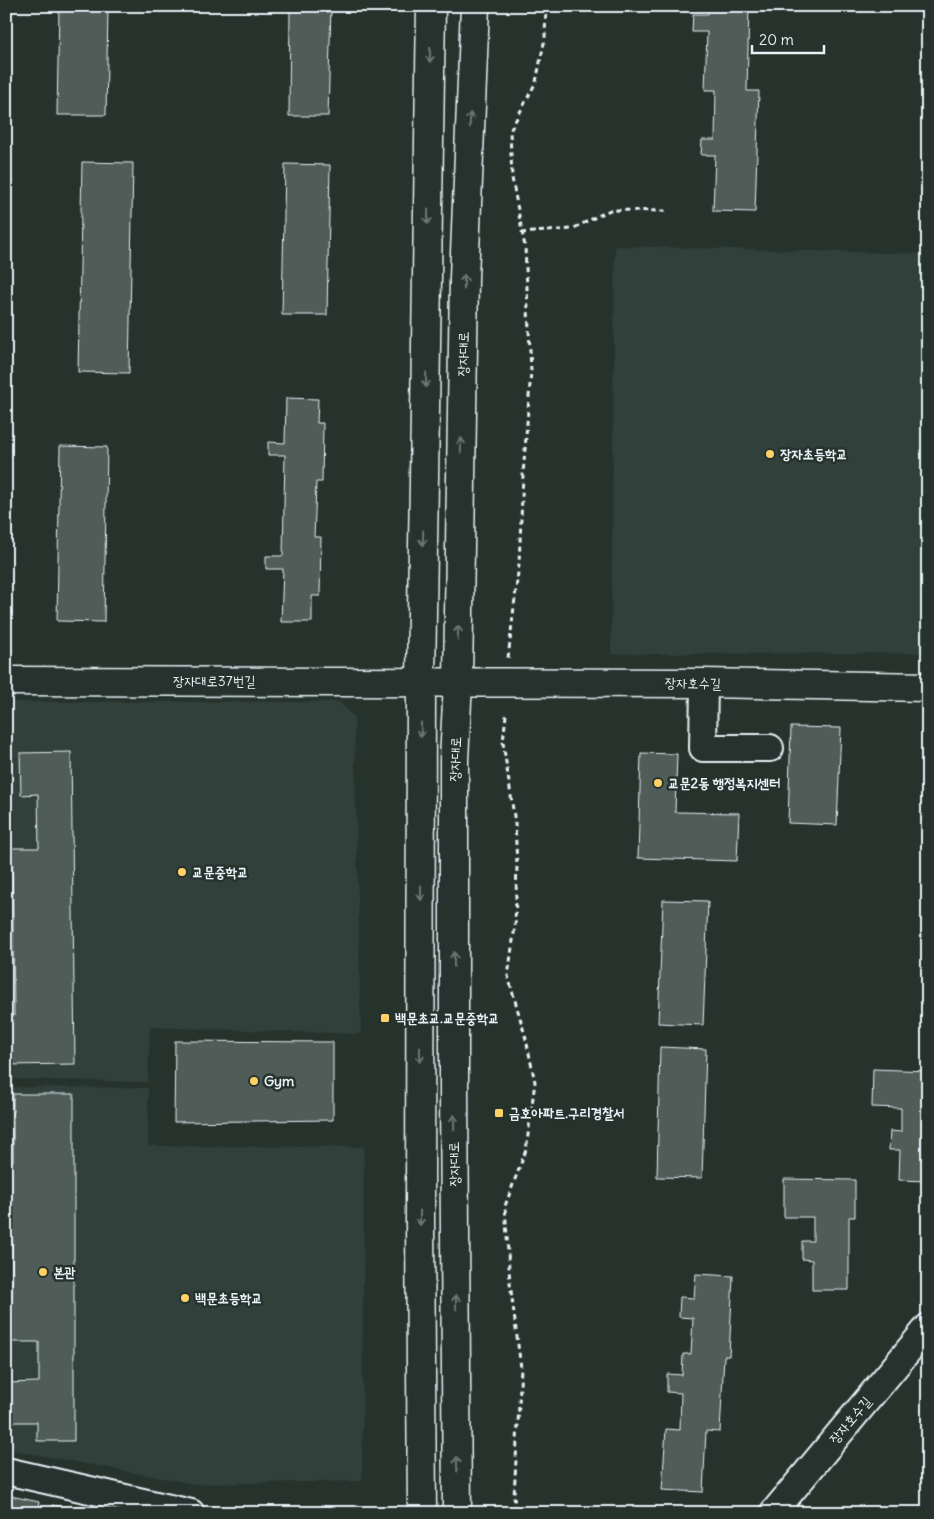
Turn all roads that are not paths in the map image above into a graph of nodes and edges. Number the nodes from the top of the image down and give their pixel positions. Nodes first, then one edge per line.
1 (431, 6) edge
2 (475, 6) edge
3 (6, 681) edge
4 (421, 682) junction
5 (458, 682) junction
6 (704, 683) junction
7 (928, 687) edge
8 (770, 748) dead end
9 (928, 1326) edge
10 (6, 1471) edge
11 (191, 1513) edge
12 (422, 1513) edge
13 (457, 1513) edge
14 (773, 1513) edge

1 -> 4 street
5 -> 2 street, 장자대로
3 - 4 street, 장자대로37번길
4 - 5 street, 장자대로37번길
4 -> 12 street
5 - 6 street, 장자호수길
13 -> 5 street, 장자대로
6 - 7 street, 장자호수길
6 - 8 street
9 - 14 street, 장자호수길
10 - 11 street

